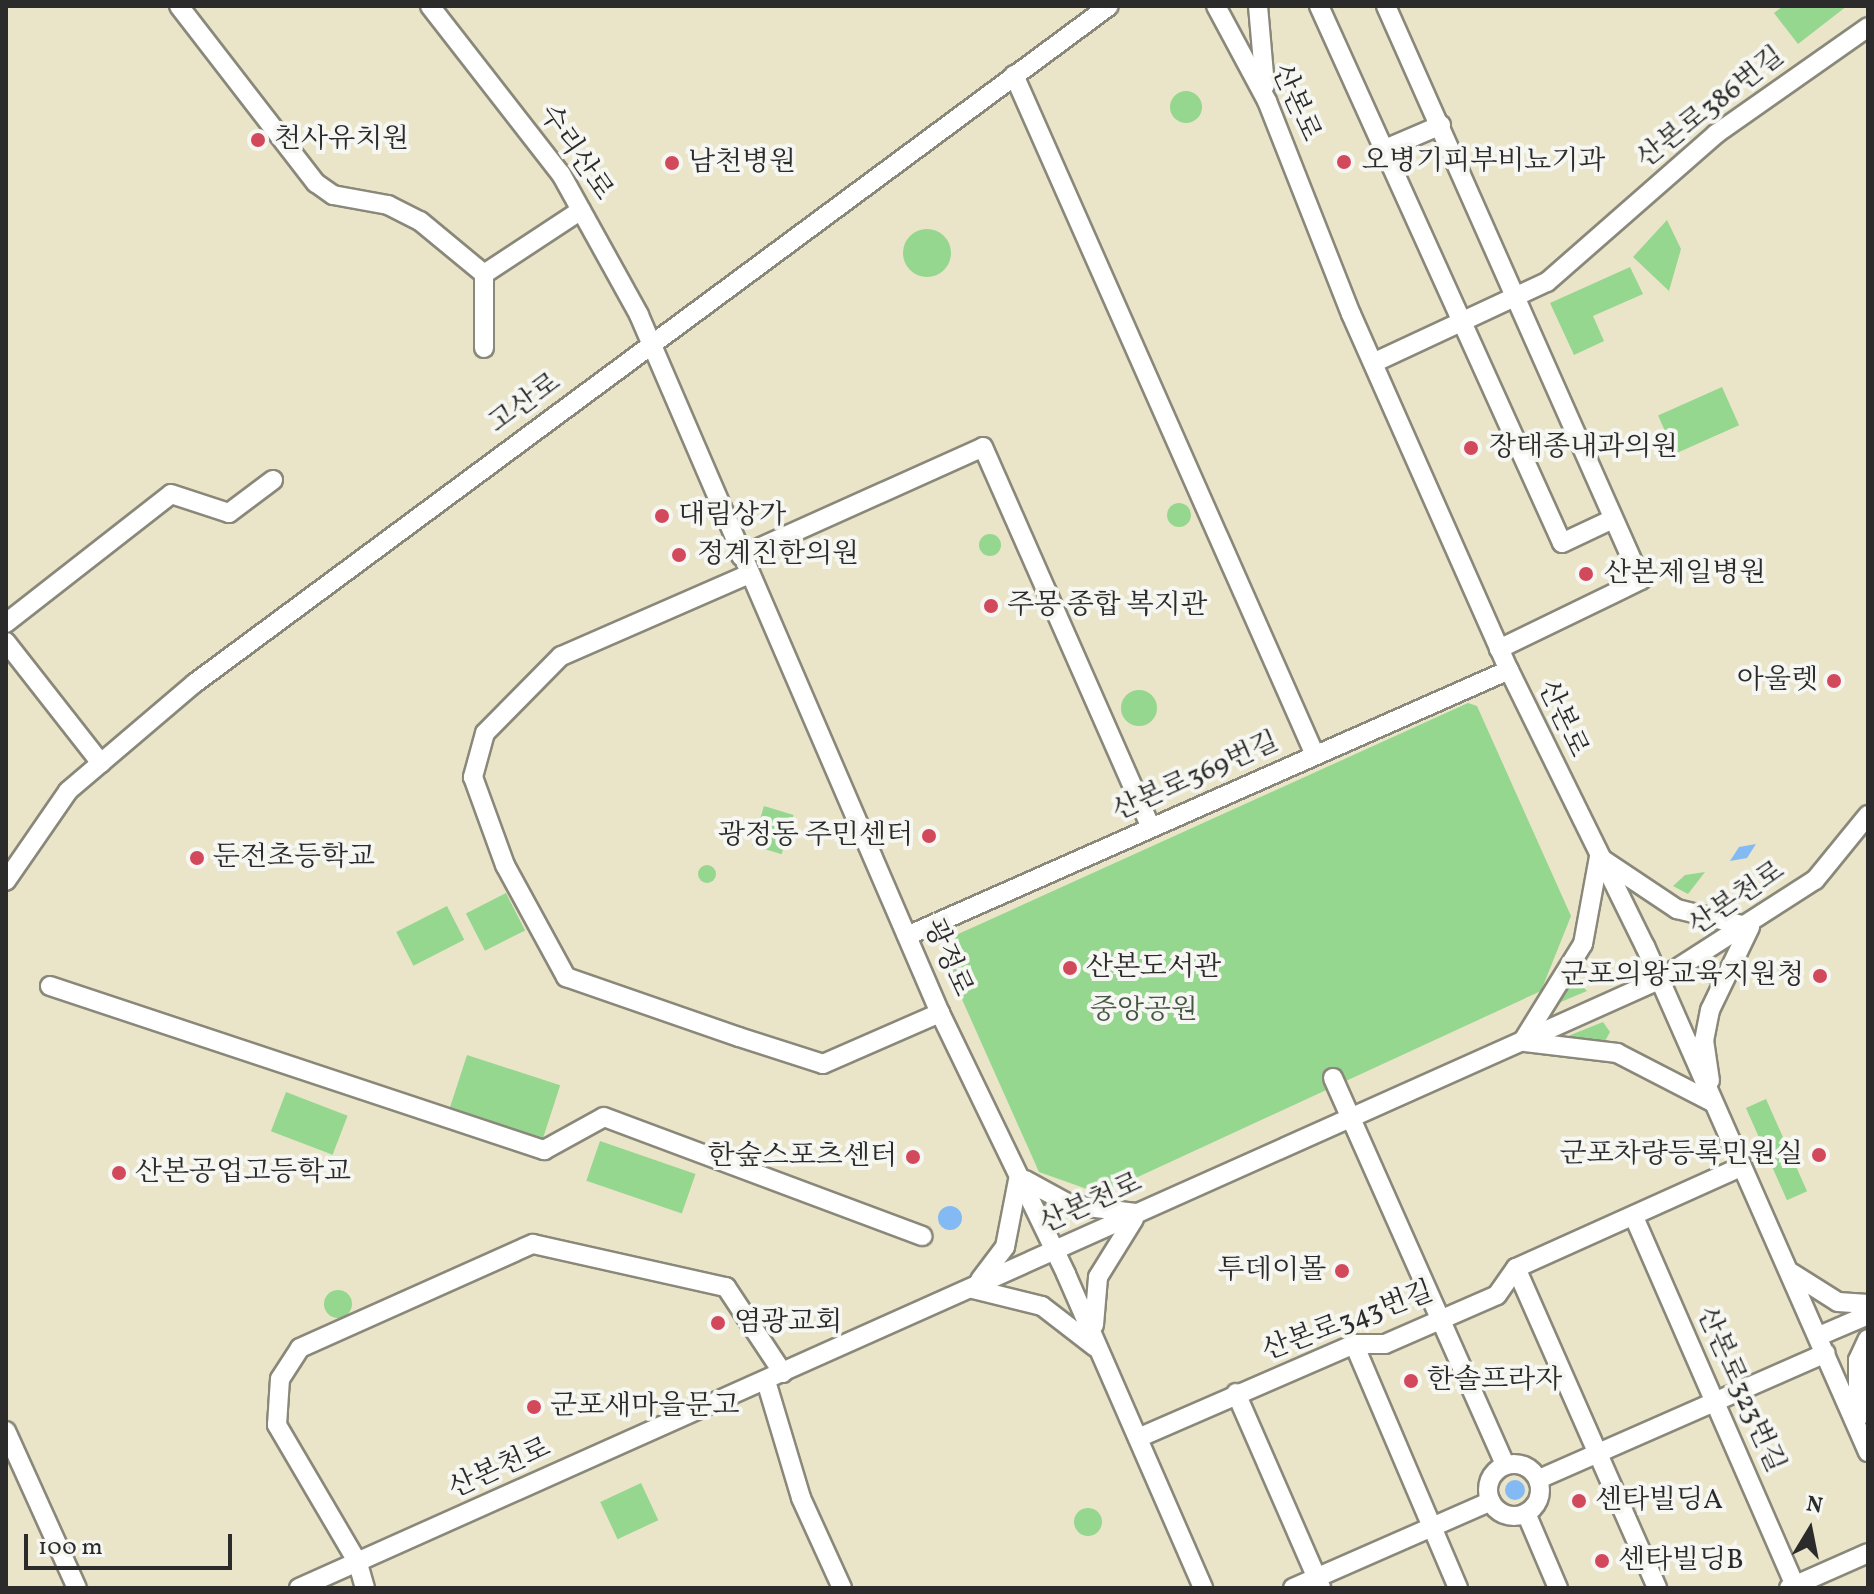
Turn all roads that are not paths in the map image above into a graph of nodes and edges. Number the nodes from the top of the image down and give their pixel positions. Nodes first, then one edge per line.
1 (179, 6) edge
2 (430, 6) edge
3 (1109, 6) edge
4 (1216, 6) edge
5 (1258, 6) edge
6 (1319, 6) edge
7 (1386, 6) edge
8 (1868, 27) edge
9 (1014, 75) junction
10 (1267, 101) junction
11 (1441, 125) junction
12 (1385, 149) junction
13 (581, 210) junction
14 (484, 274) junction
15 (1516, 296) junction
16 (1466, 322) junction
17 (653, 345) junction
18 (484, 348) dead end
19 (1373, 363) junction
20 (273, 480) dead end
21 (1613, 519) junction
22 (741, 556) junction
23 (749, 574) junction
24 (6, 623) edge
25 (6, 642) edge
26 (1499, 649) junction
27 (1509, 670) junction
28 (1315, 755) junction
29 (101, 763) junction
30 (1868, 815) edge
31 (1151, 828) junction
32 (1599, 857) junction
33 (6, 881) edge
34 (1750, 927) junction
35 (907, 936) junction
36 (1659, 980) junction
37 (50, 986) dead end
38 (940, 1013) junction
39 (1522, 1041) junction
40 (1333, 1078) dead end
41 (1712, 1102) junction
42 (1350, 1119) junction
43 (1741, 1167) junction
44 (1018, 1173) junction
45 (1139, 1214) junction
46 (1634, 1217) junction
47 (922, 1236) dead end
48 (1054, 1250) junction
49 (1516, 1268) junction
50 (1788, 1269) junction
51 (970, 1289) junction
52 (1868, 1304) edge
53 (1868, 1315) edge
54 (1441, 1320) junction
55 (1868, 1339) edge
56 (1354, 1344) junction
57 (1822, 1344) junction
58 (1100, 1351) junction
59 (774, 1377) junction
60 (1236, 1393) junction
61 (1714, 1401) junction
62 (1858, 1429) junction
63 (6, 1431) edge
64 (1138, 1438) junction
65 (1868, 1452) edge
66 (1598, 1453) junction
67 (1505, 1465) junction
68 (1539, 1479) junction
69 (1491, 1501) junction
70 (1526, 1513) junction
71 (1432, 1527) junction
72 (1868, 1553) edge
73 (358, 1563) junction
74 (1318, 1583) edge
75 (1792, 1587) edge
76 (77, 1588) edge
77 (299, 1588) edge
78 (365, 1588) edge
79 (842, 1588) edge
80 (1203, 1588) edge
81 (1293, 1588) edge
82 (1458, 1588) edge
83 (1558, 1588) edge
84 (1657, 1588) edge

1 - 14 street
2 - 13 street, 수리산로
3 - 9 street, 고산로
4 - 10 street, 산본로
5 - 10 street
6 - 12 street
7 - 11 street
8 - 15 street, 산본로386번길
9 - 17 street, 고산로
9 - 28 street
10 - 19 street, 산본로
11 - 12 street
11 - 15 street
12 - 16 street
13 - 14 street
13 - 17 street, 수리산로
14 - 18 street
15 - 16 street, 산본로386번길
15 - 21 street
16 - 19 street, 산본로386번길
16 - 21 street
17 - 22 street, 광정로
17 - 29 street, 고산로
19 - 26 street, 산본로
20 - 24 street
21 - 26 street
22 - 23 street, 광정로
22 - 31 street
23 - 35 street, 광정로
23 - 38 street
25 - 29 street
26 - 27 street, 산본로
27 - 28 street, 산본로369번길
27 - 32 street, 산본로
28 - 31 street, 산본로369번길
29 - 33 street, 고산로
30 - 34 street, 산본천로
31 - 35 street, 산본로369번길
32 - 34 street
32 - 36 street, 산본로
32 - 39 street
34 - 36 street, 산본천로
34 - 41 street
35 - 38 street, 광정로
36 - 39 street, 산본천로
36 - 41 street, 산본로
37 - 47 street
38 - 44 street, 광정로
39 - 41 street
39 - 42 street, 산본천로
40 - 42 street
41 - 43 street, 산본로
42 - 45 street, 산본천로
42 - 54 street
43 - 46 street, 산본로343번길
43 - 50 street, 산본로
44 - 45 street
44 - 48 street, 광정로
44 - 51 street
45 - 48 street, 산본천로
45 - 58 street
46 - 49 street, 산본로343번길
46 - 61 street, 산본로323번길
48 - 51 street, 산본천로
48 - 58 street, 광정로
49 - 54 street, 산본로343번길
49 - 66 street
50 - 52 street
50 - 57 street, 산본로
51 - 58 street
51 - 59 street, 산본천로
53 - 57 street
54 - 56 street, 산본로343번길
54 - 67 street
55 - 62 street
56 - 60 street, 산본로343번길
56 - 71 street
57 - 61 street
57 - 62 street, 산본로
58 - 64 street, 광정로
59 - 73 street, 산본천로
59 - 73 street
59 - 79 street
60 - 64 street, 산본로343번길
60 - 74 street
61 - 66 street
61 - 75 street, 산본로323번길
62 - 65 street, 산본로
63 - 76 street
64 - 80 street, 광정로
66 - 68 street
66 - 84 street
67 - 68 street
67 - 69 street
68 - 70 street
69 - 70 street
69 - 71 street
70 - 83 street
71 - 74 street
71 - 82 street
72 - 75 street, 산본로323번길
73 - 77 street, 산본천로
73 - 78 street
74 - 81 street

